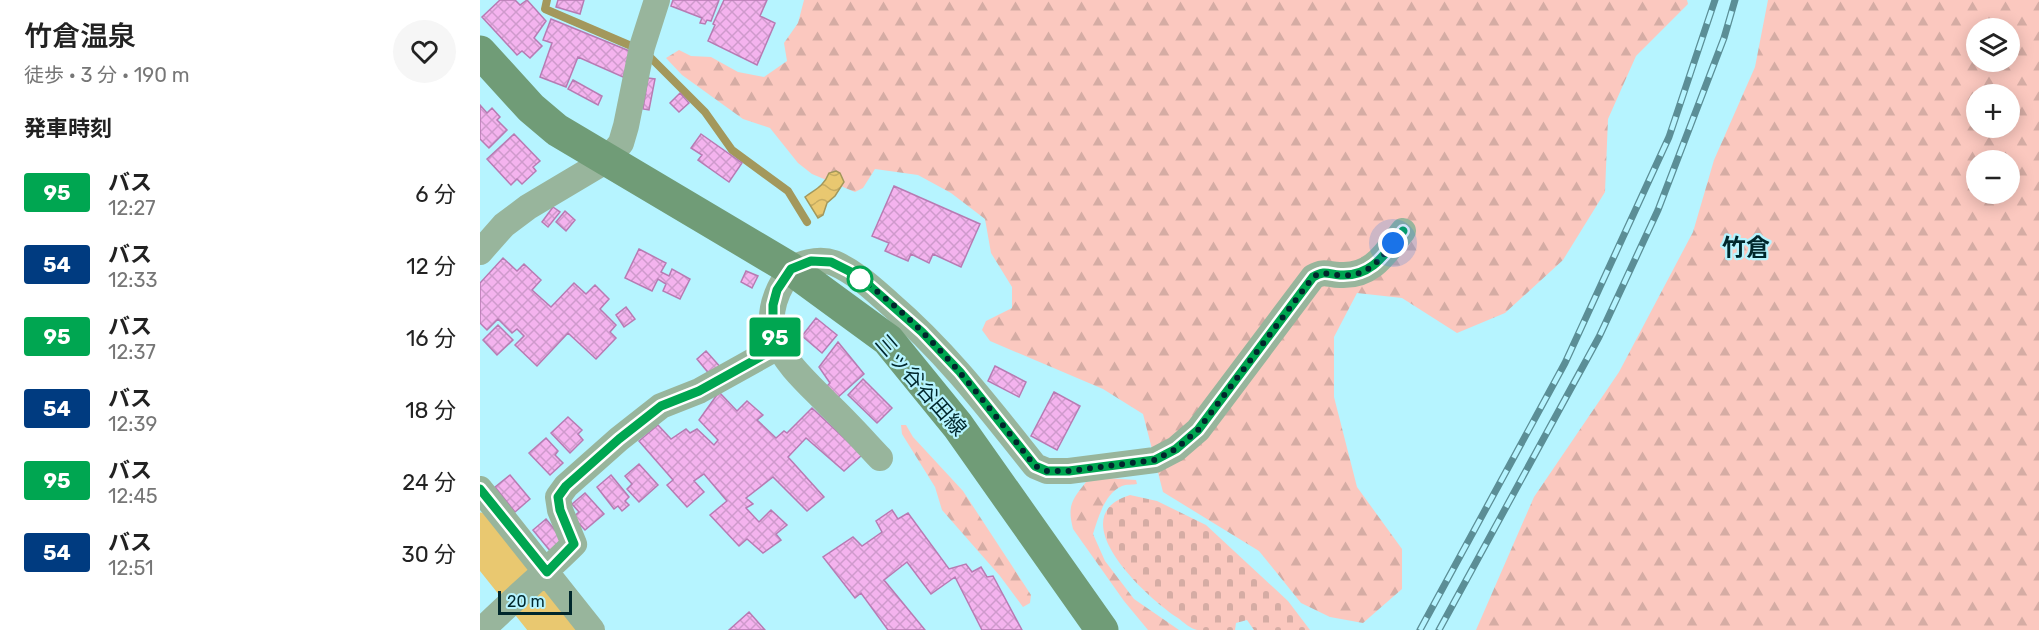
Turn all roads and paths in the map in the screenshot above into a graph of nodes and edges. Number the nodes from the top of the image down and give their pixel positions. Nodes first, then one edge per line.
1 (657, 0) edge
2 (480, 52) edge
3 (607, 160) junction
4 (1403, 231) dead end
5 (480, 252) edge
6 (791, 269) junction
7 (778, 347) junction
8 (880, 458) dead end
9 (480, 489) edge
10 (544, 574) junction
11 (482, 630) edge
12 (591, 630) edge
13 (1102, 630) edge

1 - 3 street
2 - 3 main road, 三ッ谷谷田線
3 - 5 street
3 - 6 main road, 三ッ谷谷田線
4 - 6 street
6 - 7 street
6 - 13 main road, 三ッ谷谷田線
7 - 8 street
7 - 10 street
9 - 10 street
10 - 11 street
10 - 12 street

